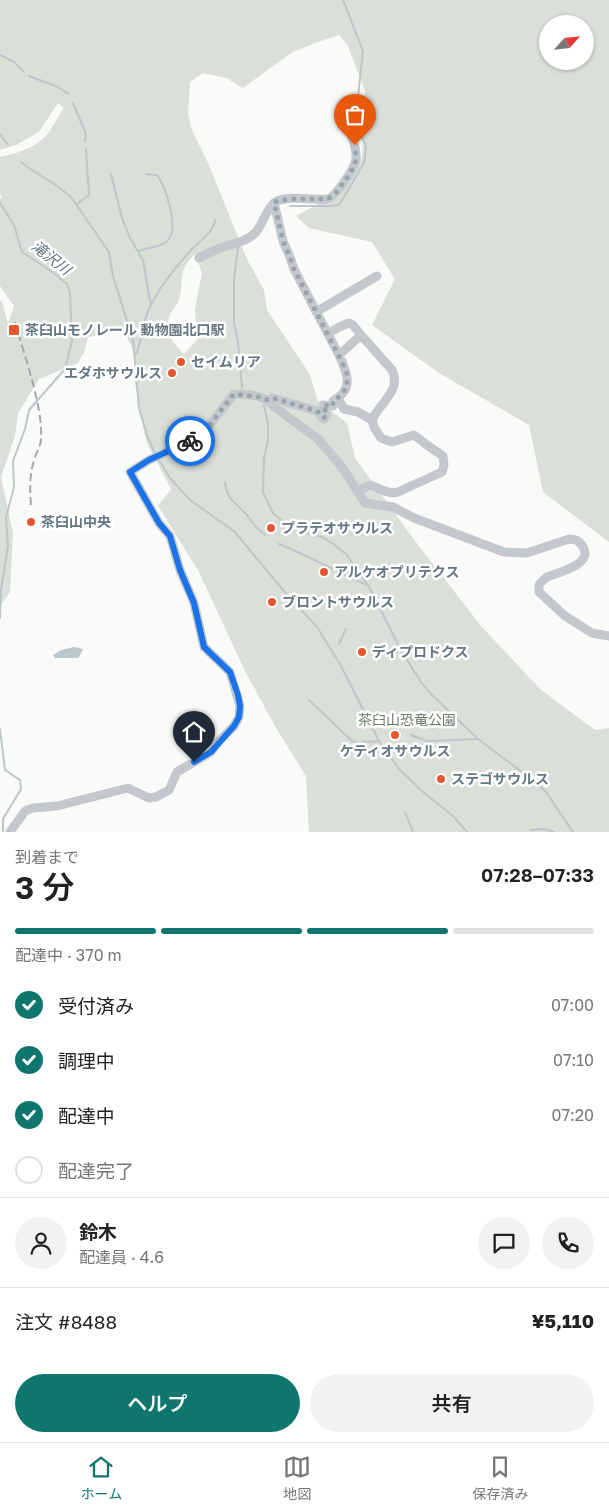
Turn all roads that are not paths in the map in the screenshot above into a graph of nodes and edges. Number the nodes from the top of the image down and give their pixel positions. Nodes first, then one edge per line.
1 (351, 134) dead end
2 (274, 202) junction
3 (199, 258) dead end
4 (377, 276) dead end
5 (316, 312) junction
6 (328, 334) junction
7 (361, 335) junction
8 (339, 355) junction
9 (338, 398) junction
10 (268, 400) junction
11 (372, 420) junction
12 (358, 492) junction
13 (609, 636) edge
14 (17, 820) junction
15 (10, 832) edge
16 (18, 832) edge

1 - 2 street
2 - 3 street
2 - 5 street
4 - 5 street
5 - 6 street
6 - 7 street
6 - 8 street
7 - 8 street
7 - 11 street
8 - 9 street
9 - 10 street
9 - 11 street
10 - 12 street
10 - 14 street
11 - 12 street
12 - 13 street
14 - 15 street
14 - 16 street

